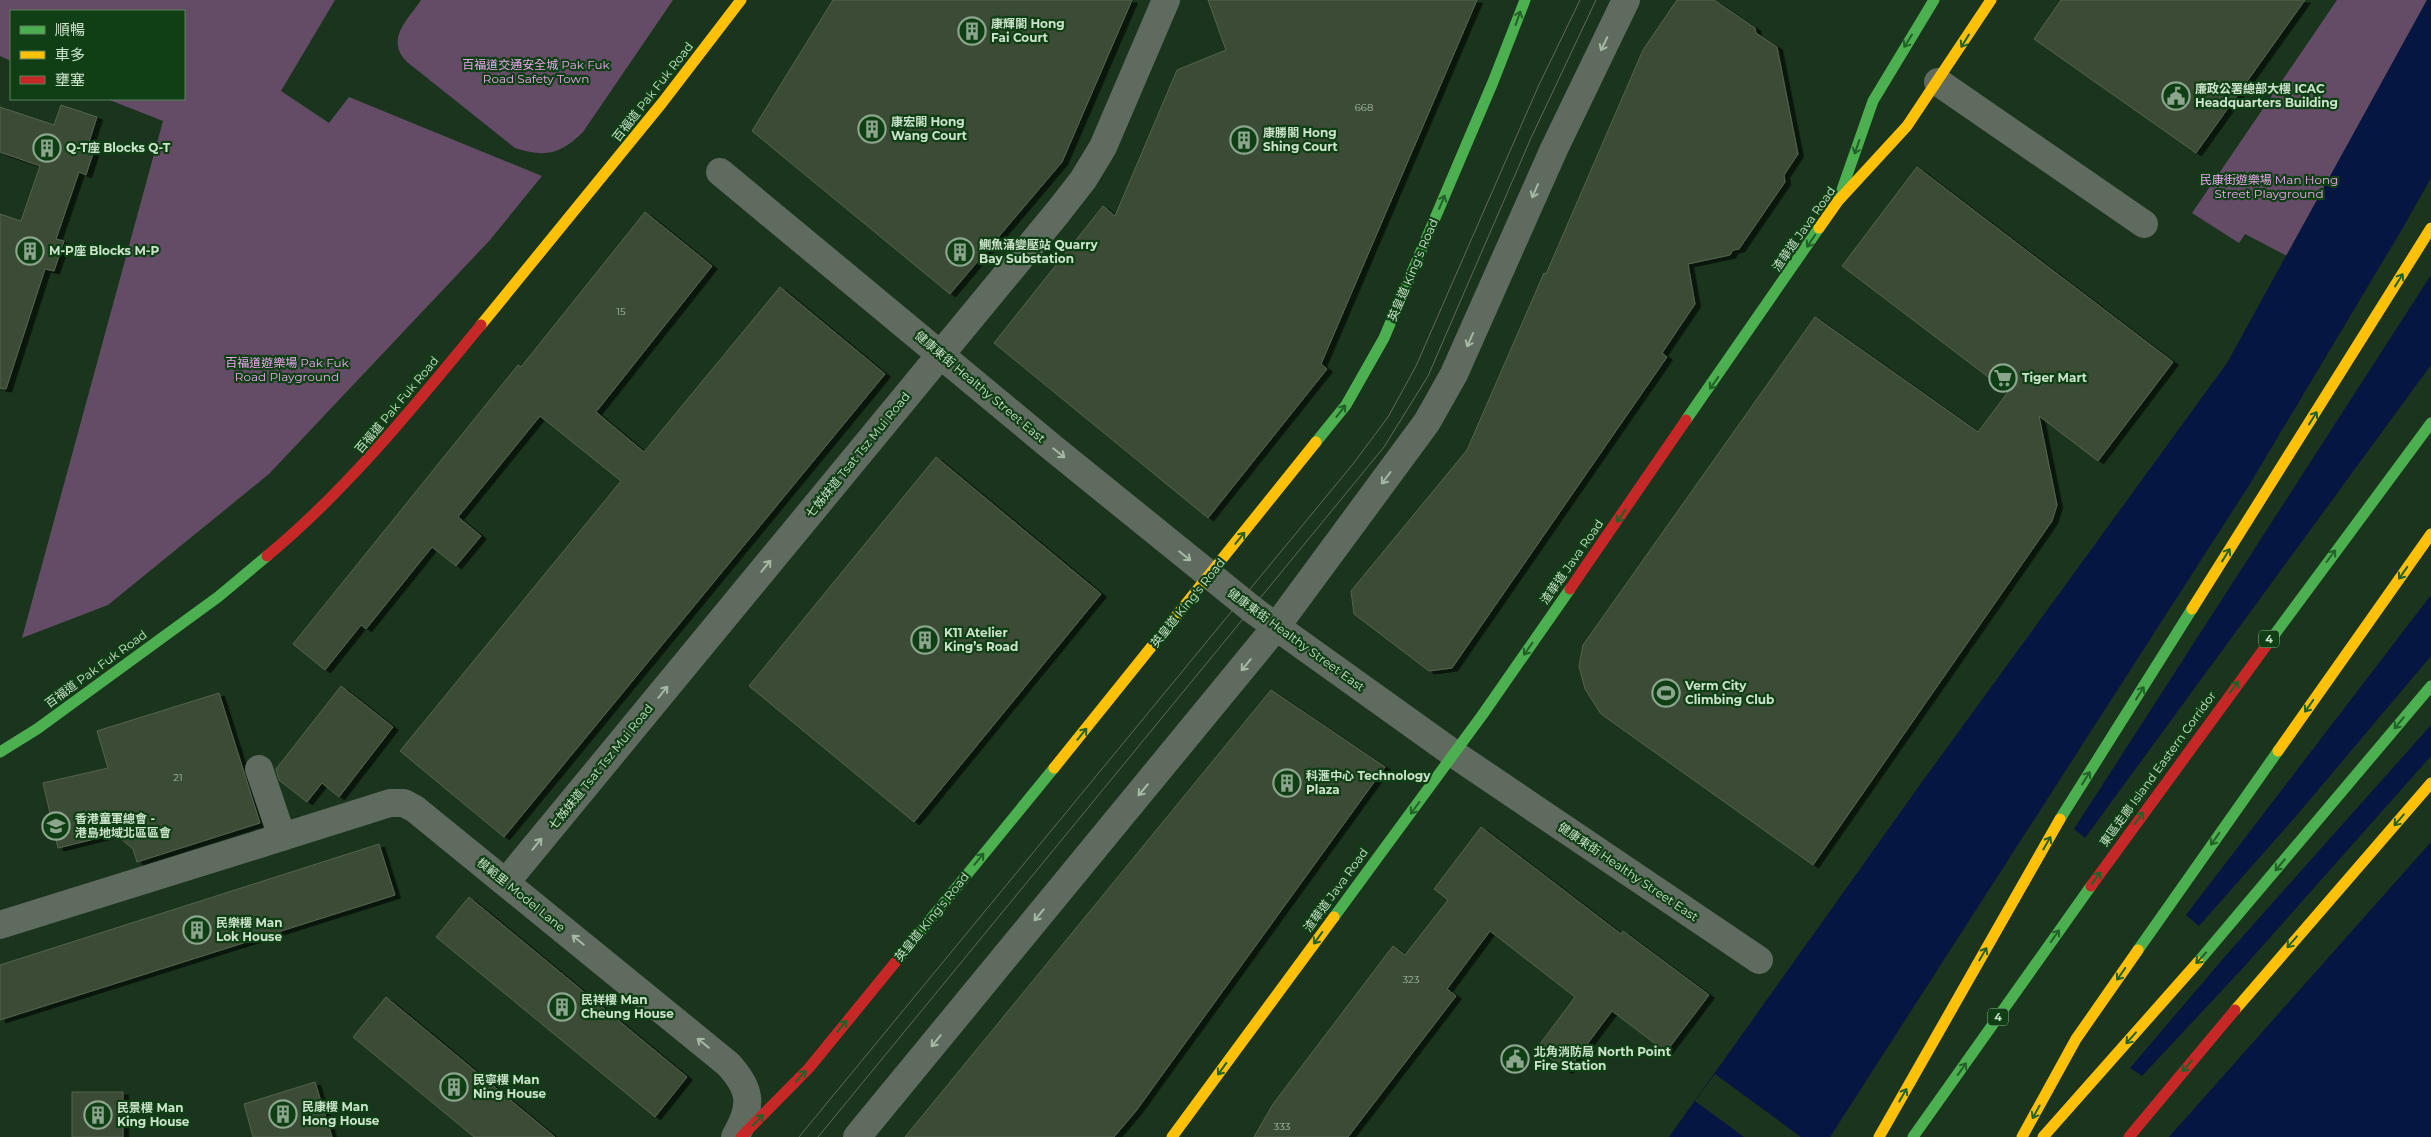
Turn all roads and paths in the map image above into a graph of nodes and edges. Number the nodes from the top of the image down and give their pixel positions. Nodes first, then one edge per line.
1 (741, 0) edge
2 (1166, 0) edge
3 (1525, 0) edge
4 (1626, 0) edge
5 (1934, 0) edge
6 (1991, 0) edge
7 (1938, 82) junction
8 (720, 172) dead end
9 (1838, 201) junction
10 (2144, 224) dead end
11 (2431, 228) edge
12 (941, 355) junction
13 (2431, 422) edge
14 (2431, 534) edge
15 (1210, 576) junction
16 (1276, 627) junction
17 (2431, 686) edge
18 (0, 752) edge
19 (1454, 754) junction
20 (259, 769) dead end
21 (2431, 783) edge
22 (282, 837) junction
23 (506, 882) junction
24 (0, 926) edge
25 (1759, 960) dead end
26 (735, 1137) edge
27 (741, 1137) edge
28 (857, 1137) edge
29 (1172, 1137) edge
30 (1879, 1137) edge
31 (1913, 1137) edge
32 (2022, 1137) edge
33 (2043, 1137) edge
34 (2129, 1137) edge

1 - 18 main road, 百福道 Pak Fuk Road
2 - 12 street, 七姊妹道 Tsat Tsz Mui Road
15 -> 3 main road, 英皇道 King's Road
4 -> 16 street
5 -> 9 main road
6 -> 7 main road, 渣華道 Java Road
7 - 9 main road, 渣華道 Java Road
7 - 10 street
8 - 12 street, 健康東街 Healthy Street East
9 -> 19 main road, 渣華道 Java Road
30 -> 11 main road
12 -> 15 street, 健康東街 Healthy Street East
23 -> 12 street, 七姊妹道 Tsat Tsz Mui Road
31 -> 13 main road, 東區走廊 Island Eastern Corridor / 4
14 -> 32 main road
15 - 16 street, 健康東街 Healthy Street East
27 -> 15 main road, 英皇道 King's Road
16 - 19 street, 健康東街 Healthy Street East
16 -> 28 street
17 -> 33 main road
19 - 25 street, 健康東街 Healthy Street East
19 -> 29 main road, 渣華道 Java Road
20 - 22 street
21 -> 34 main road
22 - 23 street, 模範里 Model Lane
22 - 24 street, 模範里 Model Lane
26 -> 23 street, 模範里 Model Lane

